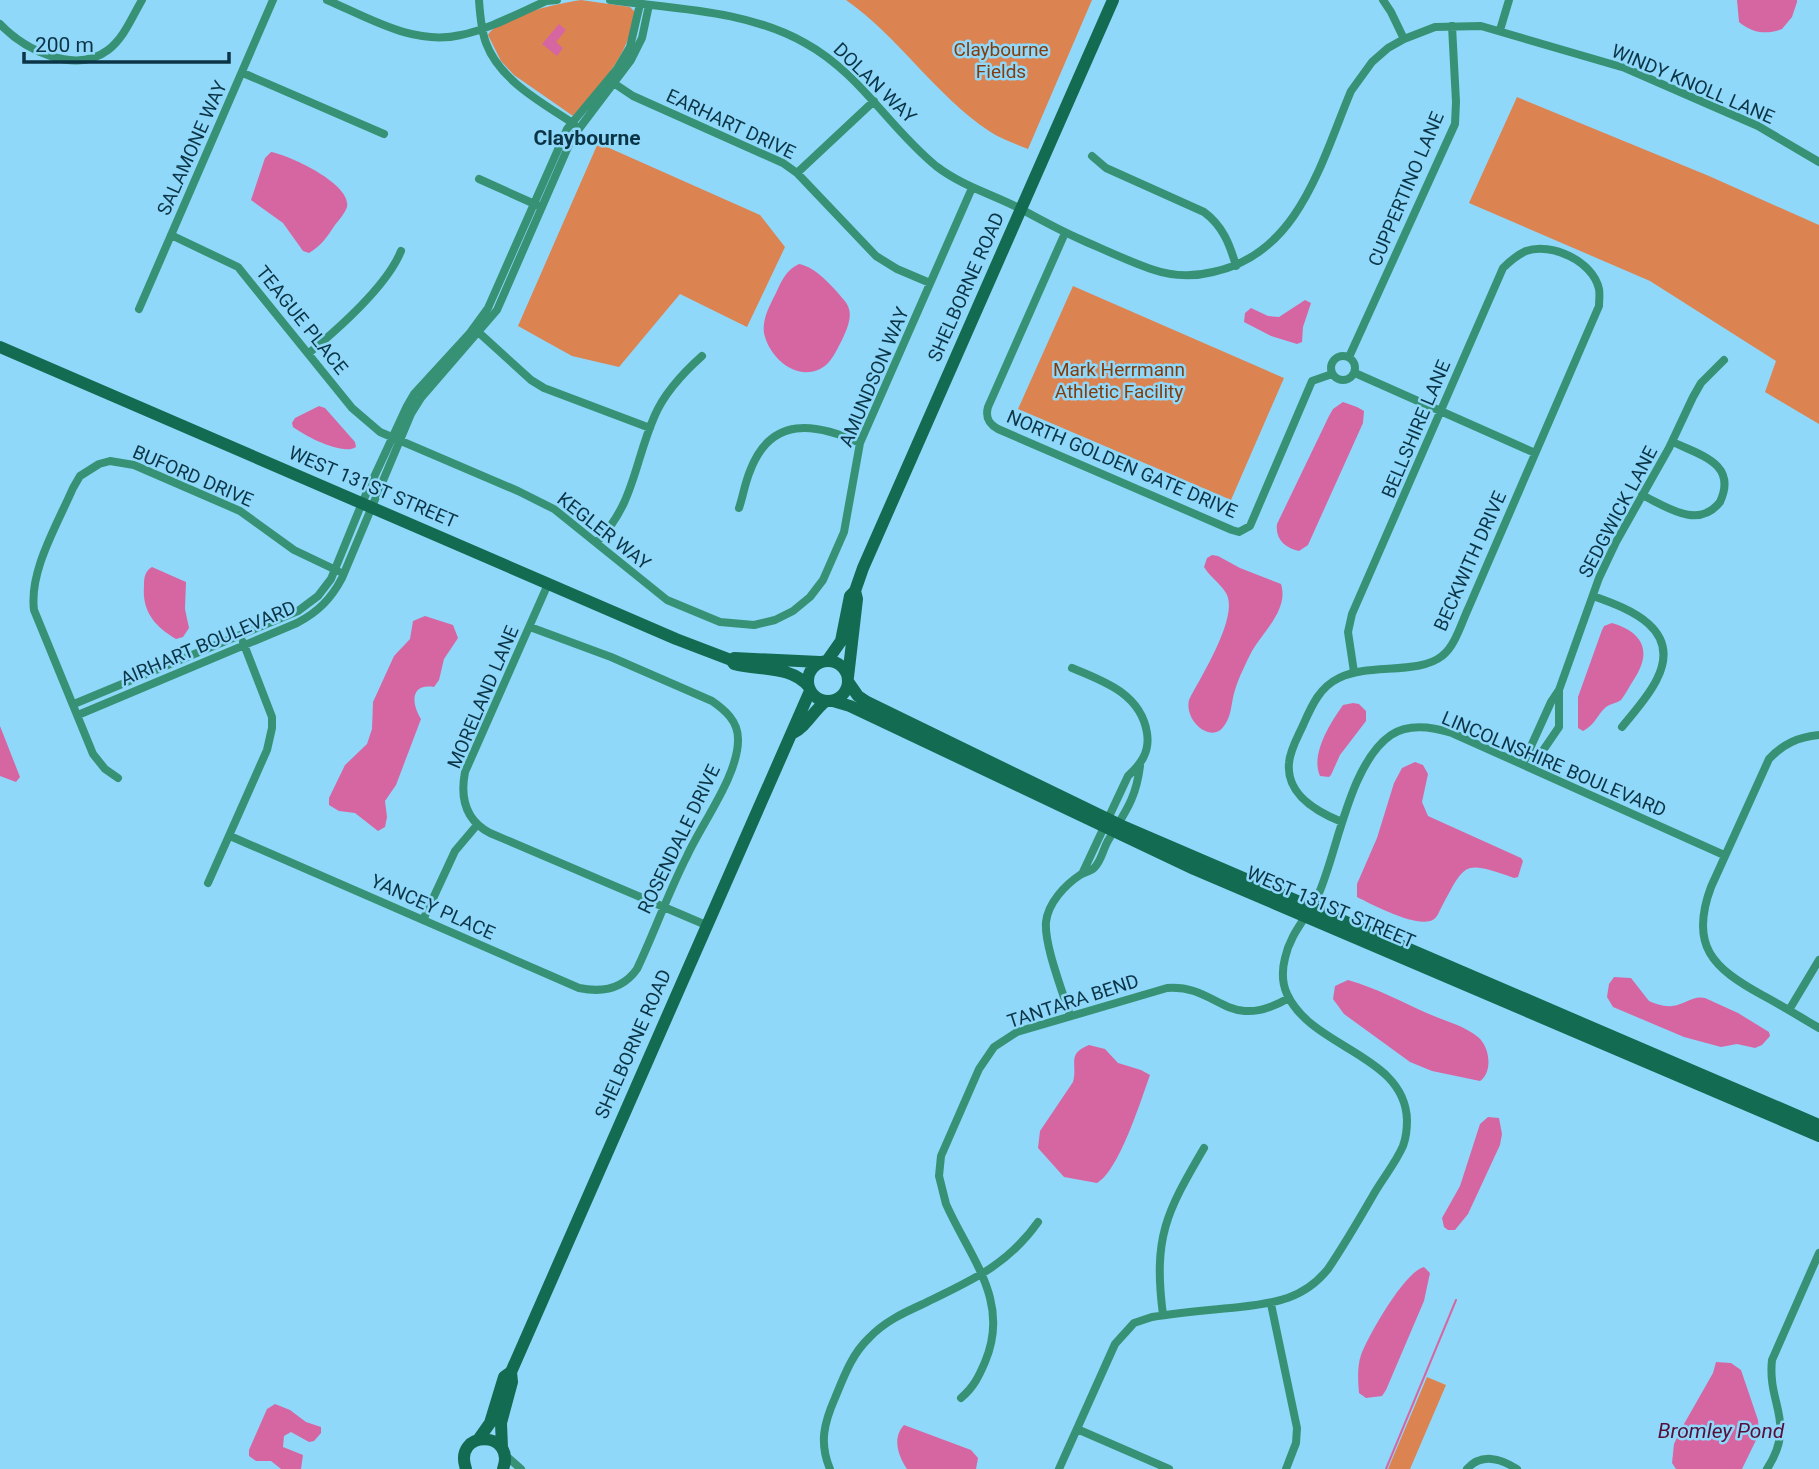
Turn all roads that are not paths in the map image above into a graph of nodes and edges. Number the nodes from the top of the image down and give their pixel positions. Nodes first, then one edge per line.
1 (142, 0) edge
2 (273, 0) edge
3 (327, 0) edge
4 (479, 0) edge
5 (557, 0) edge
6 (610, 0) edge
7 (1113, 0) edge
8 (1383, 0) edge
9 (1509, 0) edge
10 (645, 5) junction
11 (0, 24) edge
12 (1452, 26) junction
13 (482, 27) junction
14 (1500, 30) junction
15 (1404, 39) junction
16 (243, 73) junction
17 (611, 81) junction
18 (874, 101) junction
19 (575, 125) junction
20 (384, 134) dead end
21 (1092, 156) dead end
22 (1819, 162) edge
23 (797, 173) junction
24 (479, 179) dead end
25 (972, 188) junction
26 (538, 205) junction
27 (1021, 209) junction
28 (1065, 233) junction
29 (171, 234) junction
30 (401, 251) dead end
31 (1567, 256) joint
32 (1236, 266) junction
33 (930, 283) junction
34 (139, 309) dead end
35 (477, 330) junction
36 (0, 347) edge
37 (309, 354) junction
38 (702, 356) dead end
39 (1349, 357) junction
40 (1724, 360) dead end
41 (1354, 373) junction
42 (1332, 374) junction
43 (1440, 411) junction
44 (650, 428) junction
45 (396, 440) junction
46 (1673, 442) junction
47 (860, 443) junction
48 (1535, 453) junction
49 (1642, 495) junction
50 (367, 505) junction
51 (739, 508) dead end
52 (597, 542) junction
53 (340, 571) junction
54 (548, 583) junction
55 (855, 591) junction
56 (1593, 596) junction
57 (793, 611) joint
58 (530, 627) junction
59 (241, 635) junction
60 (244, 645) junction
61 (731, 660) junction
62 (823, 662) junction
63 (1072, 668) dead end
64 (1354, 672) junction
65 (848, 680) junction
66 (809, 689) junction
67 (1559, 690) junction
68 (830, 701) junction
69 (74, 704) junction
70 (78, 715) junction
71 (1622, 727) dead end
72 (793, 733) junction
73 (1819, 734) edge
74 (1527, 766) junction
75 (118, 778) dead end
76 (1342, 822) junction
77 (477, 825) junction
78 (1111, 826) junction
79 (230, 836) junction
80 (1724, 855) junction
81 (208, 883) dead end
82 (663, 906) junction
83 (1308, 911) junction
84 (423, 920) junction
85 (706, 925) junction
86 (1819, 960) edge
87 (626, 981) joint
88 (1289, 999) junction
89 (1788, 1010) junction
90 (1070, 1016) junction
91 (1819, 1028) edge
92 (1819, 1125) edge
93 (1819, 1136) edge
94 (1204, 1148) dead end
95 (1038, 1222) dead end
96 (1819, 1253) edge
97 (981, 1276) junction
98 (1272, 1304) junction
99 (1163, 1315) junction
100 (511, 1373) junction
101 (961, 1398) dead end
102 (1077, 1429) junction
103 (478, 1440) junction
104 (503, 1451) junction
105 (464, 1468) edge
106 (503, 1469) edge
107 (521, 1469) edge
108 (830, 1469) edge
109 (1059, 1469) edge
110 (1169, 1469) edge
111 (1286, 1469) edge
112 (1467, 1469) edge
113 (1517, 1469) edge
114 (1767, 1469) edge

1 - 11 street
2 - 16 street, SALAMONE WAY
3 - 13 street
4 - 13 street
5 - 13 street
6 - 10 street, DOLAN WAY
7 - 27 street, SHELBORNE ROAD
8 - 15 street
9 - 14 street
10 - 17 street, AIRHART BOULEVARD
10 - 18 street, DOLAN WAY
12 - 14 street, WINDY KNOLL LANE
12 - 15 street, WINDY KNOLL LANE
12 - 39 street, CUPPERTINO LANE
13 - 19 street
14 - 22 street, WINDY KNOLL LANE
15 - 32 street, WINDY KNOLL LANE
16 - 20 street
16 - 29 street, SALAMONE WAY
17 - 19 street, AIRHART BOULEVARD
17 - 23 street, EARHART DRIVE
18 - 23 street
18 - 25 street, DOLAN WAY
19 - 26 street, AIRHART BOULEVARD
21 - 32 street
23 - 33 street, EARHART DRIVE
24 - 26 street
25 - 27 street, DOLAN WAY
25 - 33 street, AMUNDSON WAY
26 - 35 street, AIRHART BOULEVARD
27 - 28 street, WINDY KNOLL LANE
27 - 55 street, SHELBORNE ROAD
28 - 32 street, WINDY KNOLL LANE
28 - 42 street, NORTH GOLDEN GATE DRIVE
29 - 34 street, SALAMONE WAY
29 - 37 street, TEAGUE PLACE
30 - 37 street
31 - 43 street, BELLSHIRE LANE
31 - 48 street, BECKWITH DRIVE
33 - 47 street, AMUNDSON WAY
35 - 44 street
35 - 45 street, AIRHART BOULEVARD
36 - 50 street, WEST 131ST STREET
37 - 45 street, TEAGUE PLACE
38 - 44 street
39 - 41 street
39 - 42 street
40 - 46 street, SEDGWICK LANE
41 - 42 street
41 - 43 street
43 - 48 street
43 - 64 street, BELLSHIRE LANE
44 - 52 street
45 - 50 street, AIRHART BOULEVARD
45 - 52 street, KEGLER WAY
46 - 49 street, SEDGWICK LANE
46 - 49 street
47 - 51 street
47 - 57 street, AMUNDSON WAY
48 - 64 street, BECKWITH DRIVE
49 - 56 street, SEDGWICK LANE
50 - 53 street, AIRHART BOULEVARD
50 - 54 street, WEST 131ST STREET
52 - 57 street, KEGLER WAY
53 - 59 street, AIRHART BOULEVARD
53 - 60 street, AIRHART BOULEVARD
53 - 69 street, BUFORD DRIVE
54 - 58 street, MORELAND LANE
54 - 61 street, WEST 131ST STREET
55 - 62 street, SHELBORNE ROAD
55 - 65 street, SHELBORNE ROAD
56 - 67 street, SEDGWICK LANE
56 - 71 street
58 - 77 street, MORELAND LANE
58 - 82 street, ROSENDALE DRIVE
59 - 60 street
59 - 69 street, AIRHART BOULEVARD
60 - 70 street, AIRHART BOULEVARD
60 - 79 street
61 - 62 street, WEST 131ST STREET
61 - 66 street, WEST 131ST STREET
62 - 65 street
62 - 66 street
63 - 78 street
64 - 76 street, BECKWITH DRIVE
65 - 68 street
65 - 78 street, WEST 131ST STREET
66 - 68 street
66 - 72 street, SHELBORNE ROAD
67 - 74 street, SEDGWICK LANE
67 - 74 street, SEDGWICK LANE
68 - 72 street, SHELBORNE ROAD
68 - 78 street, WEST 131ST STREET
69 - 70 street
70 - 75 street
72 - 85 street, SHELBORNE ROAD
73 - 80 street
74 - 76 street, LINCOLNSHIRE BOULEVARD
74 - 80 street, LINCOLNSHIRE BOULEVARD
76 - 83 street, LINCOLNSHIRE BOULEVARD
77 - 82 street
77 - 84 street
78 - 83 street, WEST 131ST STREET
78 - 90 street
79 - 81 street
79 - 84 street, YANCEY PLACE
80 - 89 street
82 - 85 street
82 - 87 street, ROSENDALE DRIVE
83 - 88 street, LINCOLNSHIRE BOULEVARD
83 - 92 street, WEST 131ST STREET
83 - 93 street, WEST 131ST STREET
84 - 87 street, YANCEY PLACE
85 - 100 street, SHELBORNE ROAD
86 - 89 street
88 - 90 street, TANTARA BEND
88 - 98 street
89 - 91 street
90 - 97 street, TANTARA BEND
94 - 99 street
95 - 97 street
96 - 114 street
97 - 101 street, TANTARA BEND
97 - 108 street
98 - 99 street
98 - 111 street
99 - 102 street
100 - 103 street, SHELBORNE ROAD
100 - 104 street, SHELBORNE ROAD
102 - 109 street
102 - 110 street
103 - 104 street
103 - 105 street, SHELBORNE ROAD
104 - 106 street, SHELBORNE ROAD
104 - 107 street
112 - 113 street

